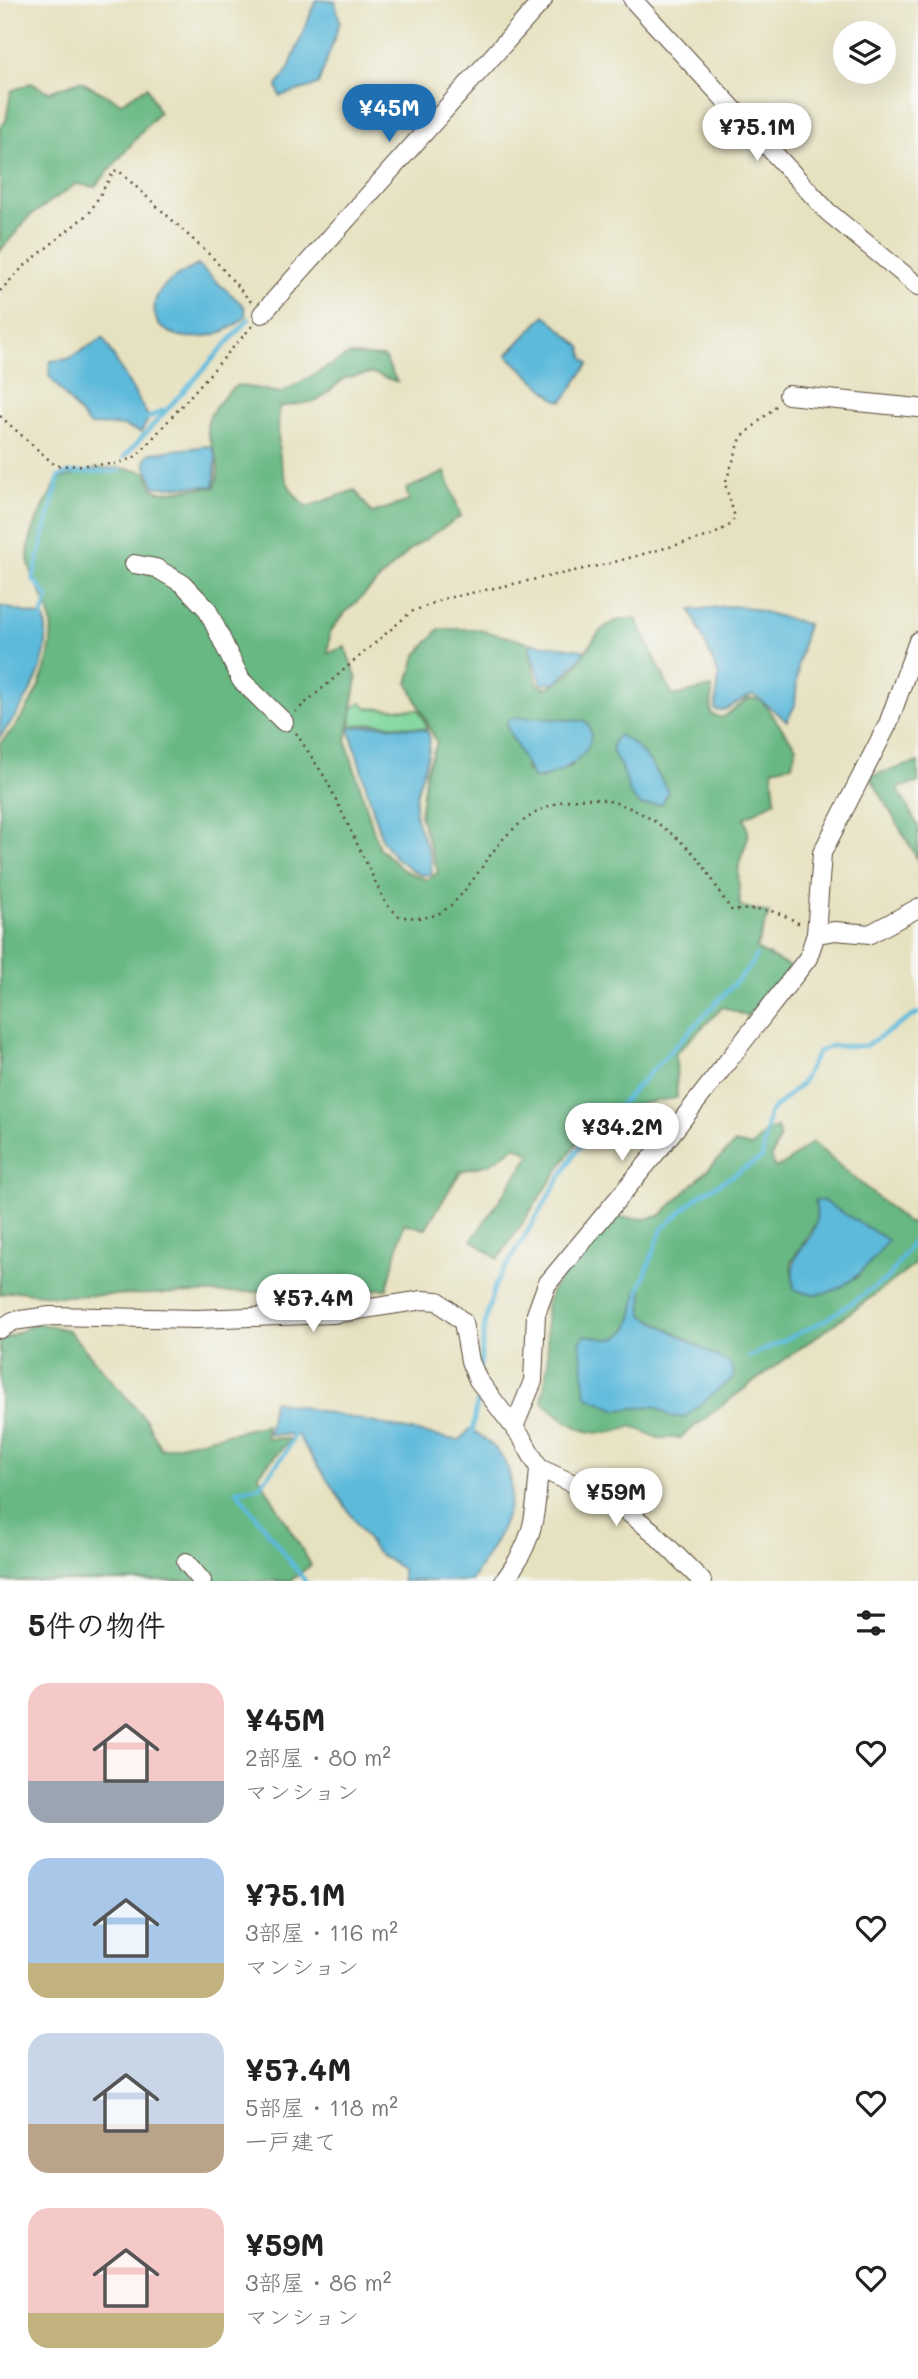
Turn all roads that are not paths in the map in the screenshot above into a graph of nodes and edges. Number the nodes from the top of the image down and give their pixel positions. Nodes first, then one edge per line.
1 (543, 0) edge
2 (633, 0) edge
3 (918, 286) edge
4 (262, 314) road end
5 (788, 395) road end
6 (918, 408) edge
7 (134, 564) dead end
8 (918, 642) edge
9 (284, 722) road end
10 (918, 908) edge
11 (816, 934) junction
12 (0, 1329) edge
13 (514, 1427) junction
14 (539, 1468) junction
15 (186, 1562) dead end
16 (202, 1581) edge
17 (504, 1581) edge
18 (702, 1581) edge

1 - 4 street
2 - 3 street
5 - 6 street
7 - 9 street
8 - 11 street
10 - 11 street
11 - 13 street
12 - 13 street
13 - 14 street
14 - 17 street
14 - 18 street
15 - 16 street

